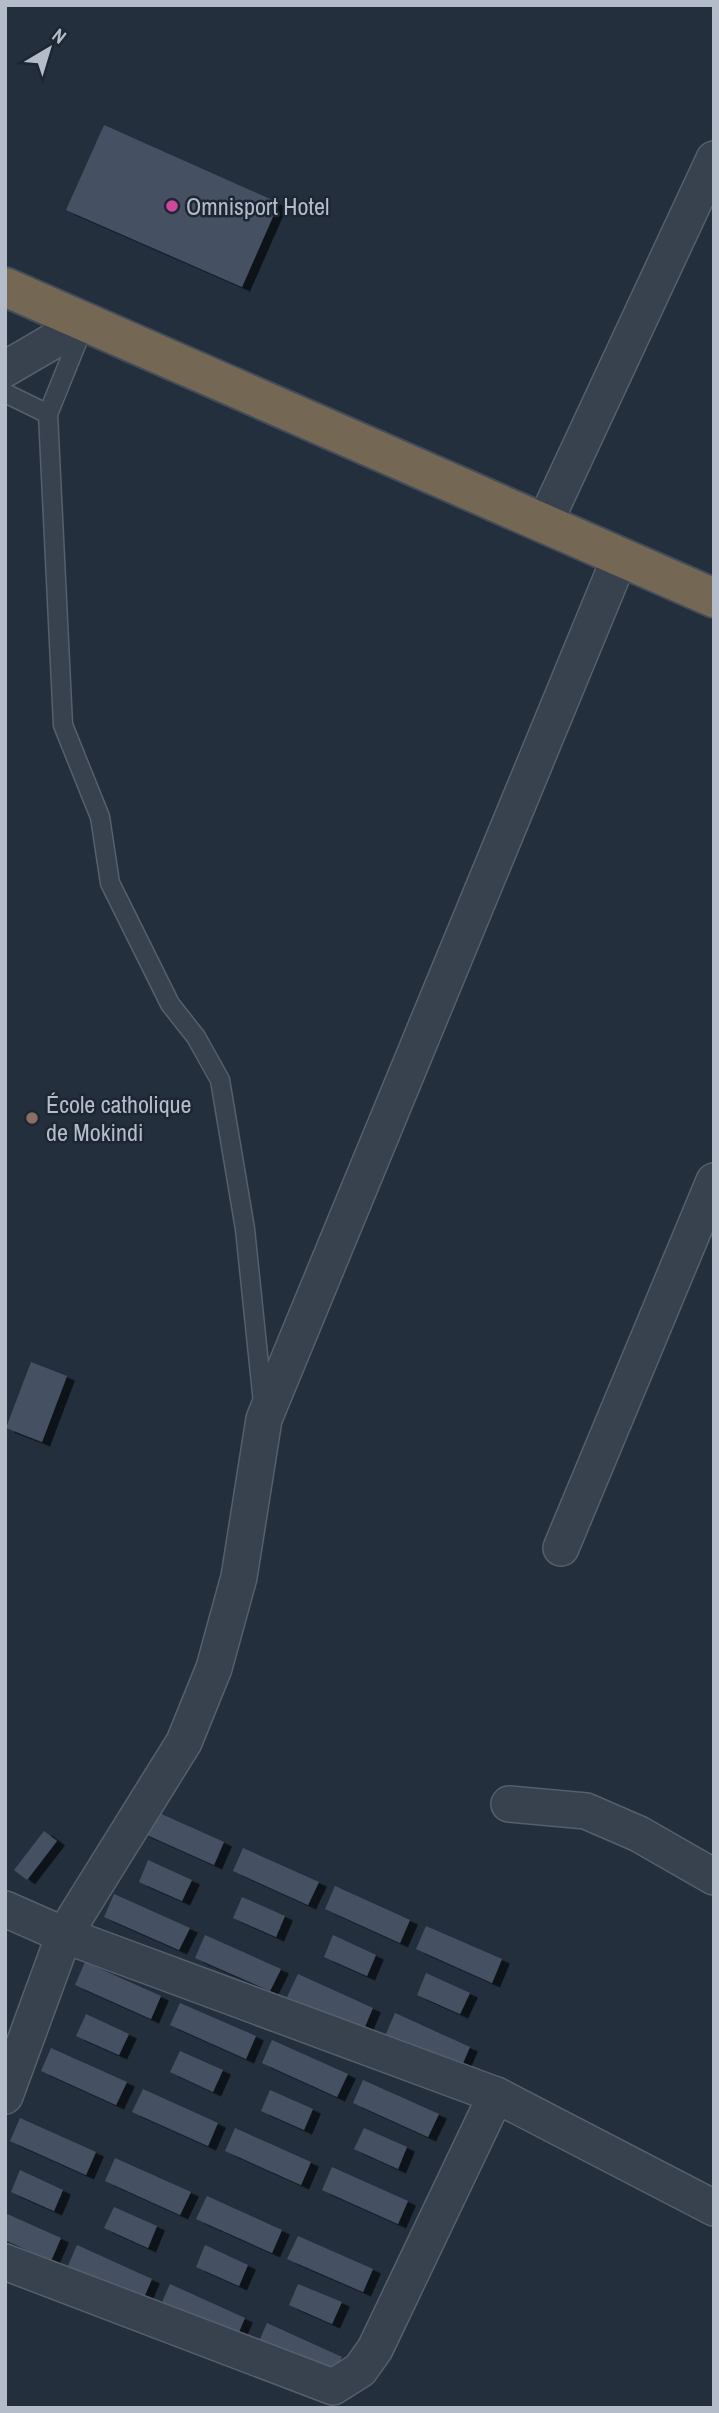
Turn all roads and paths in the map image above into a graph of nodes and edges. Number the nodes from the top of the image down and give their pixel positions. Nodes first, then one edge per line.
1 (714, 159) edge
2 (5, 287) edge
3 (84, 323) junction
4 (5, 369) edge
5 (5, 393) edge
6 (48, 414) junction
7 (544, 524) junction
8 (620, 557) junction
9 (714, 598) edge
10 (714, 1181) edge
11 (264, 1419) junction
12 (561, 1548) dead end
13 (509, 1804) dead end
14 (714, 1877) edge
15 (5, 1909) edge
16 (64, 1935) junction
17 (496, 2095) junction
18 (5, 2096) edge
19 (714, 2208) edge
20 (5, 2262) edge

1 - 7 street
2 - 3 highway
3 - 4 street
3 - 6 lane
3 - 7 highway
5 - 6 lane
6 - 11 lane
7 - 8 highway
8 - 9 highway
8 - 11 street
10 - 12 street
11 - 16 street
13 - 14 street
15 - 16 street
16 - 17 street
16 - 18 street
17 - 19 street
17 - 20 street

